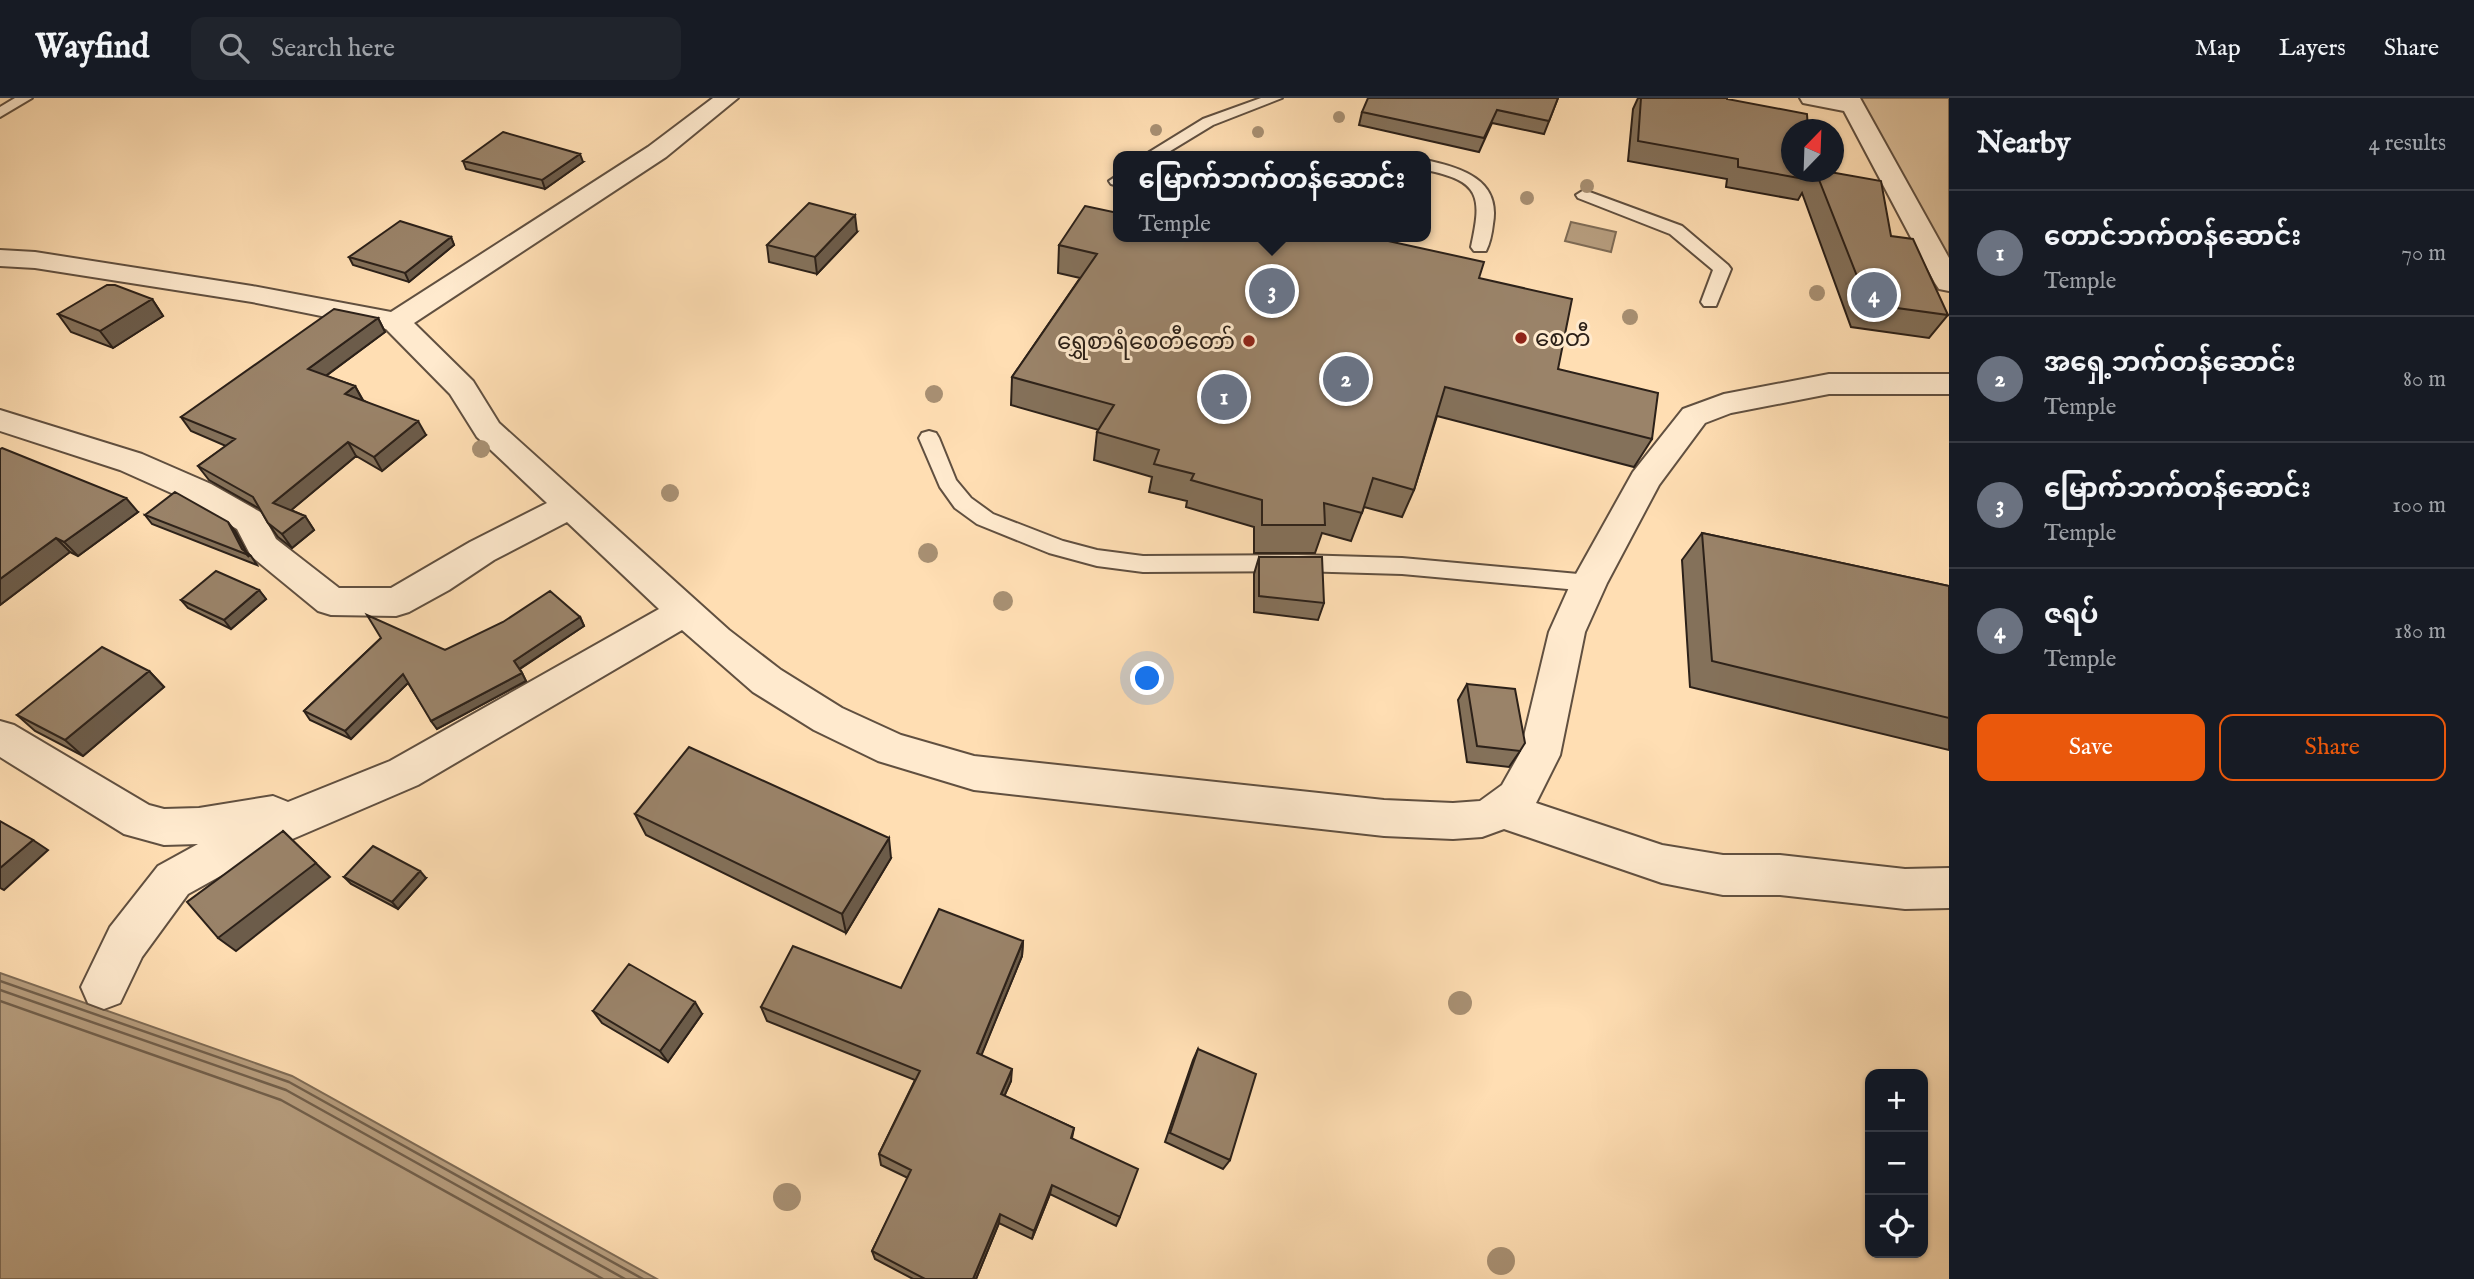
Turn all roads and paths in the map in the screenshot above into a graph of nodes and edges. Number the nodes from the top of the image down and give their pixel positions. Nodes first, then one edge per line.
1 (25, 98) edge
2 (727, 98) edge
3 (1275, 98) edge
4 (1811, 98) edge
5 (1851, 102) edge
6 (0, 113) edge
7 (1159, 151) edge
8 (1431, 166) edge
9 (1584, 195) dead end
10 (1480, 247) dead end
11 (0, 258) edge
12 (1949, 284) edge
13 (1710, 302) dead end
14 (396, 322) junction
15 (1949, 384) edge
16 (0, 420) edge
17 (929, 438) dead end
18 (570, 506) junction
19 (1589, 583) junction
20 (685, 611) junction
21 (0, 737) edge
22 (327, 807) junction
23 (1503, 810) junction
24 (1949, 888) edge
25 (104, 987) dead end

1 - 6 lane
2 - 14 street
3 - 7 lane
4 - 5 street
5 - 12 street
8 - 10 lane
9 - 13 lane
11 - 14 street
14 - 18 street
15 - 19 street
16 - 18 street
17 - 19 lane
18 - 20 street
19 - 23 street
20 - 22 street
20 - 23 street
21 - 22 street
22 - 25 street
23 - 24 street

